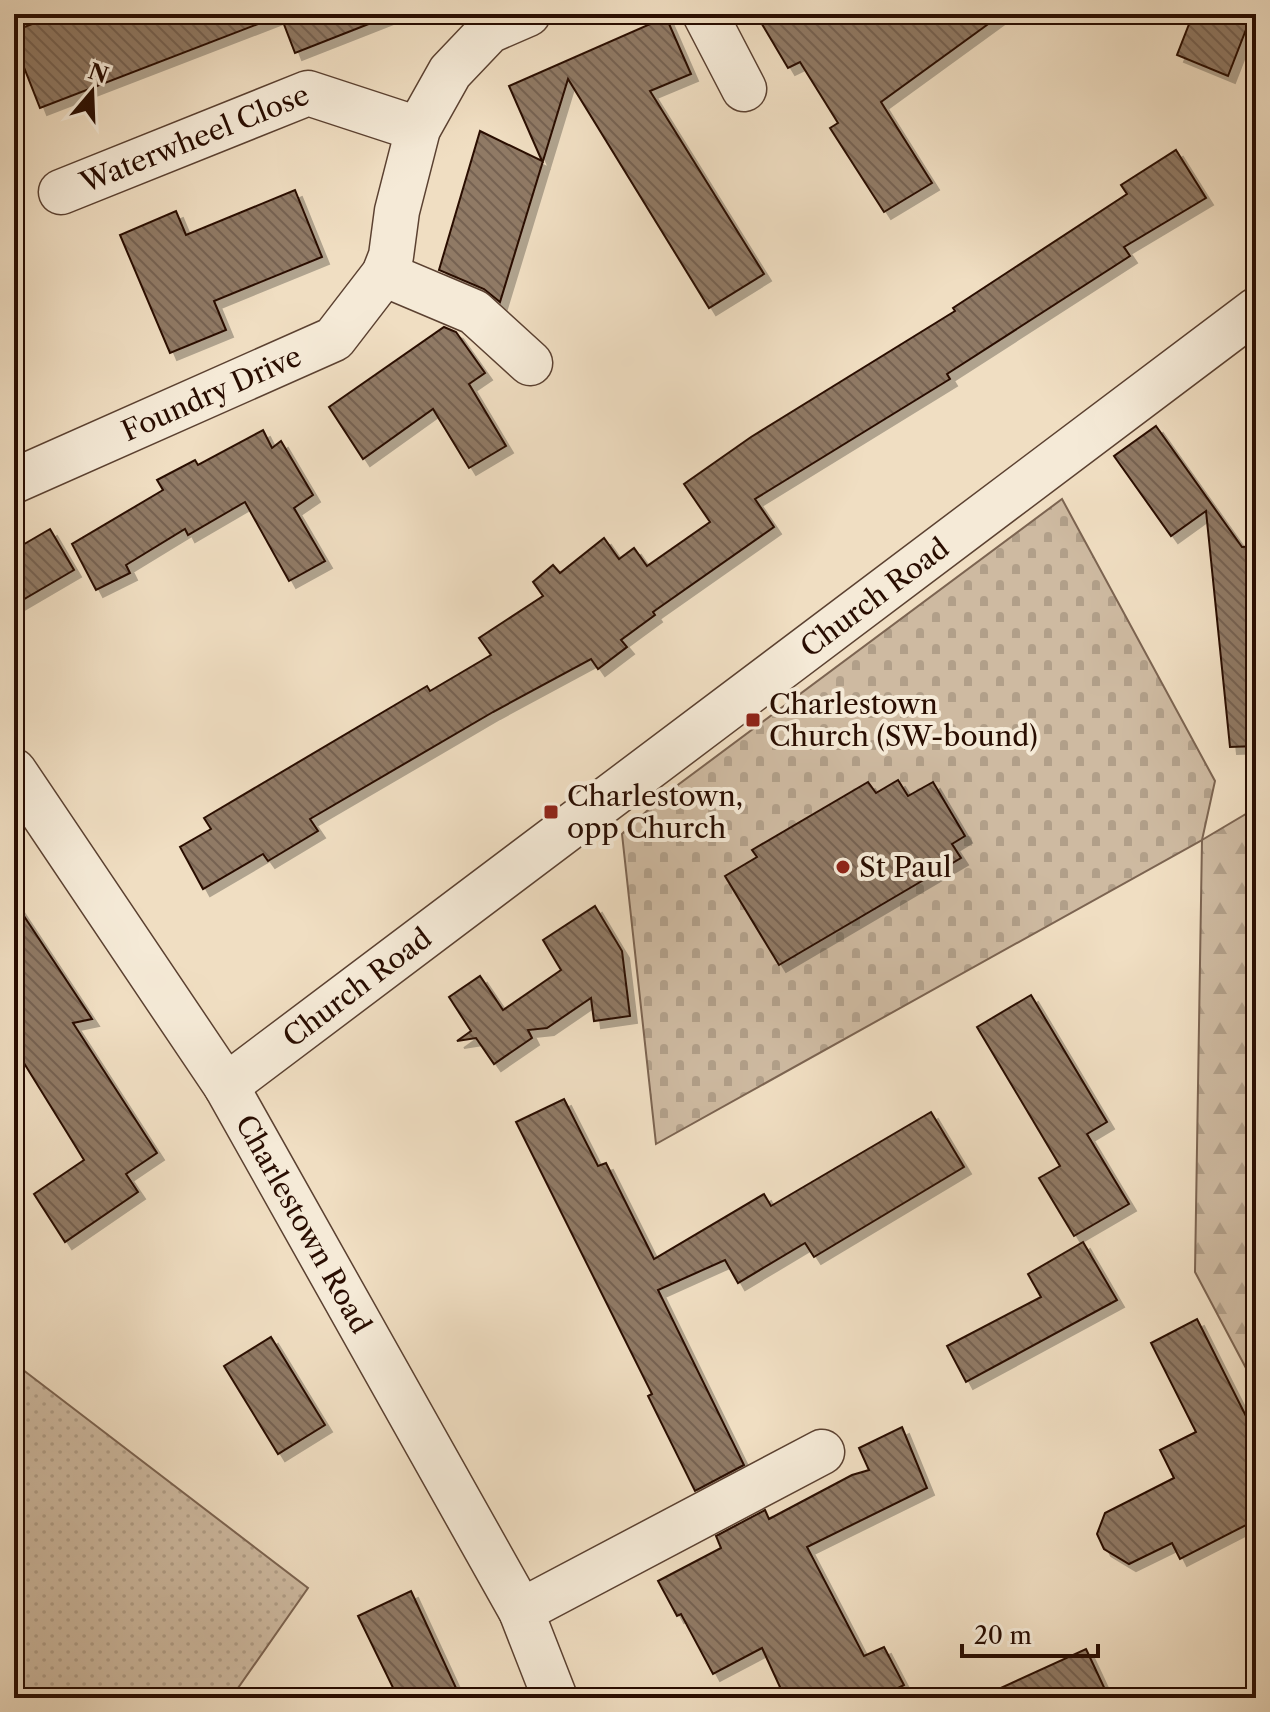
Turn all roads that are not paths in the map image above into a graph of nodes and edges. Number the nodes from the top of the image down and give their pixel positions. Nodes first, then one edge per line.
1 (528, 14) edge
2 (705, 14) edge
3 (744, 89) dead end
4 (418, 129) junction
5 (61, 192) dead end
6 (384, 274) junction
7 (1256, 310) edge
8 (530, 363) dead end
9 (14, 481) edge
10 (15, 777) edge
11 (226, 1086) junction
12 (822, 1452) dead end
13 (521, 1611) junction
14 (555, 1698) edge

1 - 4 street, Foundry Drive
2 - 3 street
4 - 5 street, Waterwheel Close
4 - 6 street, Foundry Drive
6 - 8 street
6 - 9 street, Foundry Drive
7 - 11 street, Church Road
10 - 11 street, Charlestown Road
11 - 13 street, Charlestown Road
12 - 13 street
13 - 14 street, Charlestown Road

